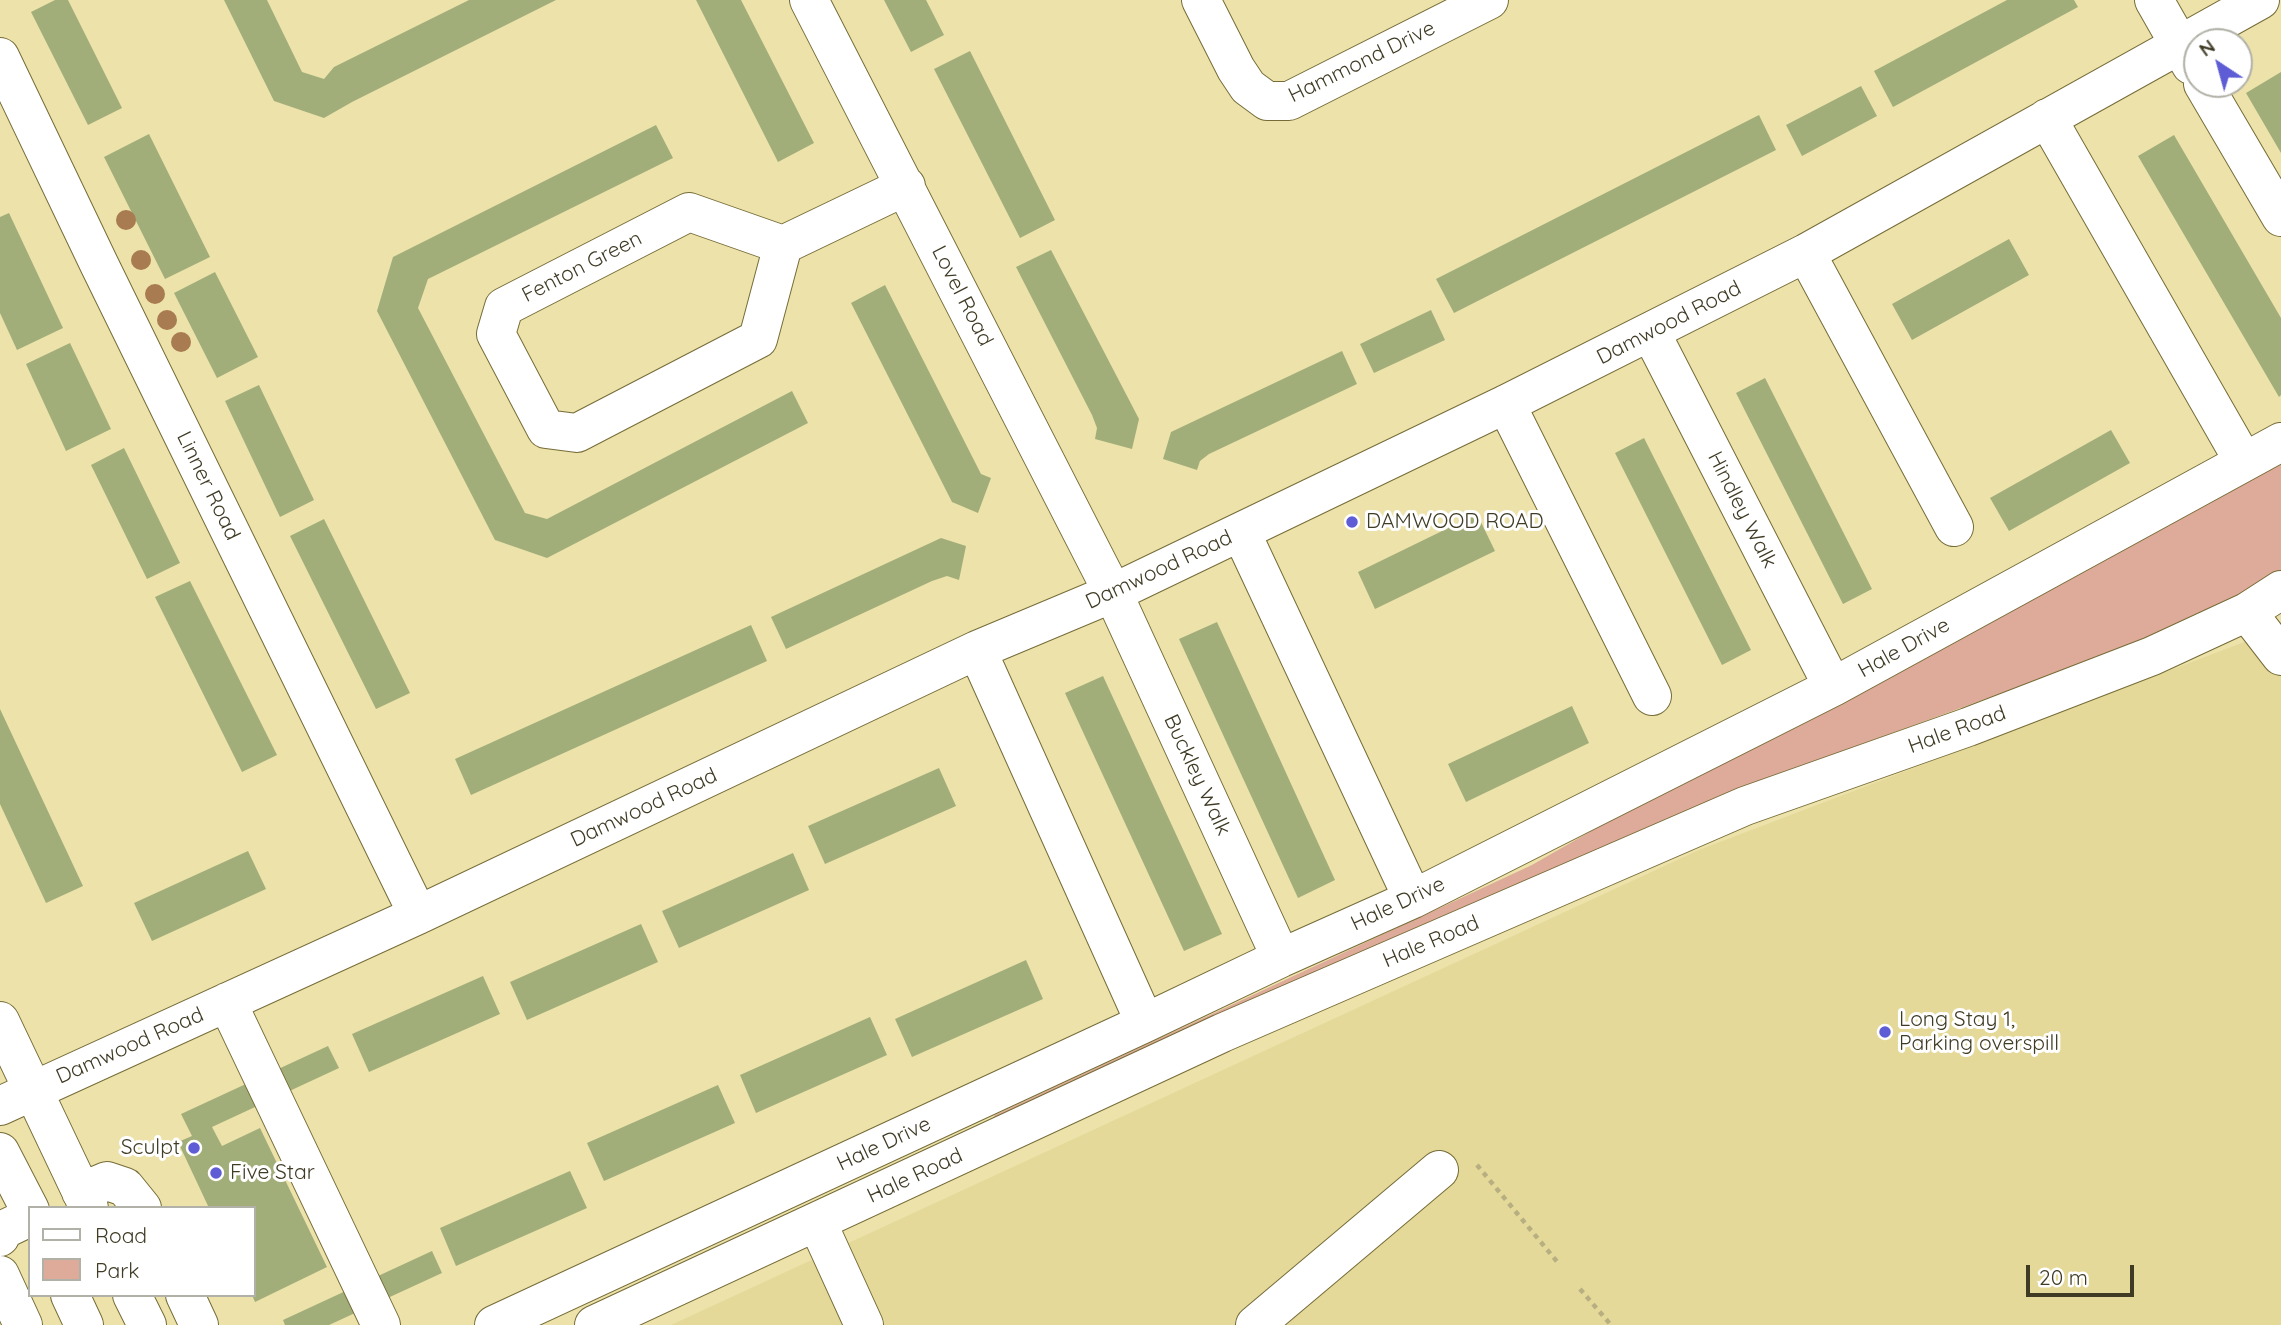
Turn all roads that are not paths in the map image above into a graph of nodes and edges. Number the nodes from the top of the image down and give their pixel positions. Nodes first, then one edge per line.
1 (809, 0) edge
2 (1201, 0) edge
3 (1489, 0) edge
4 (2154, 0) edge
5 (2259, 0) edge
6 (2225, 28) edge
7 (2183, 50) edge
8 (0, 57) edge
9 (2183, 61) edge
10 (2211, 98) edge
11 (2047, 118) junction
12 (905, 186) junction
13 (2281, 217) edge
14 (783, 245) junction
15 (1807, 253) junction
16 (1651, 333) junction
17 (1506, 404) junction
18 (2281, 442) edge
19 (2244, 463) junction
20 (1954, 527) dead end
21 (1241, 532) junction
22 (2281, 590) edge
23 (1113, 593) junction
24 (2248, 612) junction
25 (977, 650) junction
26 (2281, 656) edge
27 (1833, 687) junction
28 (1652, 696) dead end
29 (1412, 900) junction
30 (418, 915) junction
31 (1280, 958) junction
32 (227, 1002) junction
33 (0, 1021) edge
34 (1145, 1024) junction
35 (17, 1098) edge
36 (0, 1152) edge
37 (1457, 1166) road end
38 (85, 1200) edge
39 (28, 1206) edge
40 (140, 1206) edge
41 (28, 1218) edge
42 (817, 1223) junction
43 (0, 1237) edge
44 (0, 1275) edge
45 (71, 1297) edge
46 (133, 1297) edge
47 (186, 1297) edge
48 (23, 1325) edge
49 (84, 1325) edge
50 (147, 1325) edge
51 (199, 1325) edge
52 (381, 1325) edge
53 (495, 1325) edge
54 (594, 1325) edge
55 (864, 1325) edge
56 (1255, 1325) edge

1 - 12 street, Lovel Road
2 - 3 street, Hammond Drive
4 - 7 street
5 - 6 street, Damwood Road
8 - 30 street, Linner Road
9 - 11 street, Damwood Road
10 - 13 street
11 - 15 street, Damwood Road
11 - 19 street
12 - 14 street
12 - 23 street, Lovel Road
14 - 14 street, Fenton Green
15 - 16 street, Damwood Road
15 - 20 street
16 - 17 street, Damwood Road
16 - 27 street, Hindley Walk
17 - 21 street, Damwood Road
17 - 28 street
18 - 19 street, Hale Drive
19 - 27 street, Hale Drive
21 - 23 street, Damwood Road
21 - 29 street
22 - 24 street, Hale Road
23 - 25 street, Damwood Road
23 - 31 street, Buckley Walk
24 - 26 street
24 - 42 street, Hale Road
25 - 30 street, Damwood Road
25 - 34 street
27 - 29 street, Hale Drive
29 - 31 street, Hale Drive
30 - 32 street, Damwood Road
31 - 34 street, Hale Drive
32 - 35 street, Damwood Road
32 - 52 street
33 - 35 street
34 - 53 street, Hale Drive
35 - 38 street
36 - 39 street
37 - 56 street
38 - 40 street
41 - 43 street
42 - 54 street, Hale Road
42 - 55 street
44 - 48 street
45 - 49 street
46 - 50 street
47 - 51 street

